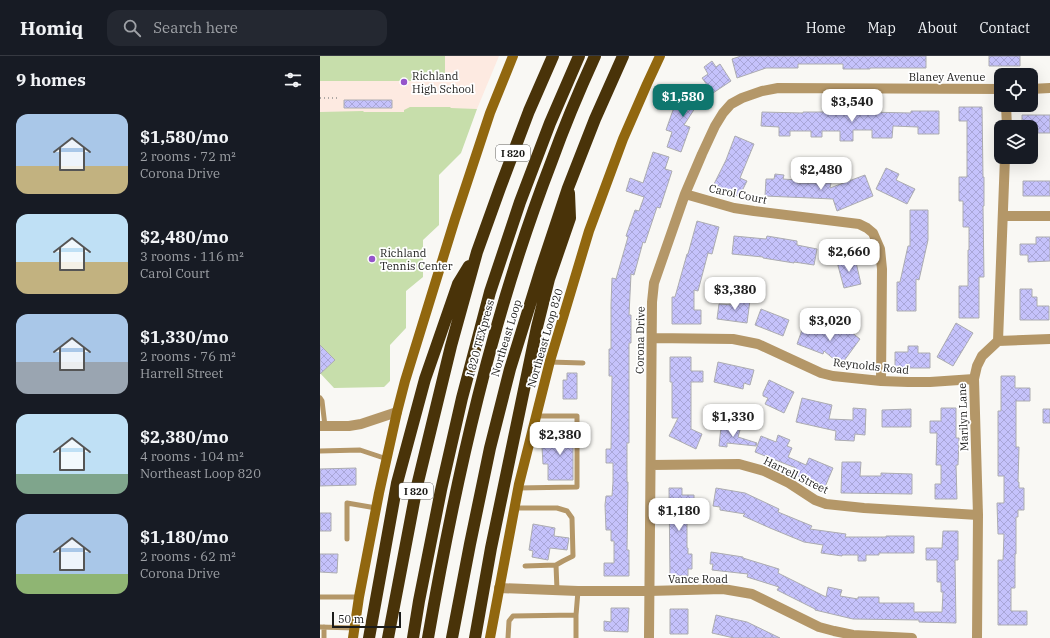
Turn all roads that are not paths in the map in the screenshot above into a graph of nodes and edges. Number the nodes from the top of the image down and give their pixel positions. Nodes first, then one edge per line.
1 (513, 56) edge
2 (553, 56) edge
3 (579, 56) edge
4 (595, 56) edge
5 (623, 56) edge
6 (660, 56) edge
7 (1050, 88) edge
8 (773, 89) joint
9 (994, 89) edge
10 (1038, 89) edge
11 (1005, 164) edge
12 (568, 188) junction
13 (685, 194) junction
14 (1003, 216) junction
15 (1050, 216) edge
16 (477, 252) junction
17 (652, 338) junction
18 (1050, 339) edge
19 (998, 341) junction
20 (549, 362) junction
21 (583, 363) dead end
22 (974, 379) junction
23 (881, 381) junction
24 (320, 398) edge
25 (397, 412) junction
26 (536, 416) junction
27 (322, 426) edge
28 (320, 451) edge
29 (387, 459) junction
30 (651, 465) junction
31 (518, 488) junction
32 (376, 508) junction
33 (514, 508) junction
34 (978, 515) junction
35 (347, 539) dead end
36 (556, 565) junction
37 (525, 566) dead end
38 (499, 588) junction
39 (557, 590) junction
40 (578, 591) junction
41 (650, 591) junction
42 (320, 597) edge
43 (359, 597) junction
44 (576, 615) junction
45 (322, 627) edge
46 (354, 633) edge
47 (324, 638) edge
48 (369, 638) edge
49 (388, 638) edge
50 (413, 638) edge
51 (428, 638) edge
52 (452, 638) edge
53 (475, 638) edge
54 (490, 638) edge
55 (508, 638) edge
56 (576, 638) edge
57 (649, 638) edge
58 (912, 638) edge
59 (977, 638) edge

1 - 25 main road
2 - 16 highway, I 820
3 - 50 highway, I 820 TEXpress
4 - 51 highway, I 820 TEXpress
5 - 12 highway, Northeast Loop
6 - 20 main road, Northeast Loop 820
7 - 10 street
8 - 9 street, Blaney Avenue
8 - 13 street, Corona Drive
11 - 14 street
12 - 52 highway, Northeast Loop
12 - 53 highway
13 - 17 street, Corona Drive
13 - 23 street, Carol Court
14 - 15 street
14 - 19 street
16 - 48 highway
16 - 49 highway, I 820
17 - 23 street, Reynolds Road
17 - 30 street, Corona Drive
18 - 19 street
19 - 22 street, Marilyn Lane
20 - 21 lane
20 - 26 main road, Northeast Loop 820
22 - 23 street, Reynolds Road
22 - 34 street, Marilyn Lane
24 - 27 lane
25 - 27 street
25 - 29 main road
26 - 31 main road, Northeast Loop 820
26 - 31 lane
28 - 29 lane
29 - 32 main road
30 - 34 street, Harrell Street
30 - 41 street, Corona Drive
31 - 33 main road, Northeast Loop 820
32 - 35 lane
32 - 43 main road
33 - 36 lane
33 - 38 main road, Northeast Loop 820
34 - 59 street, Marilyn Lane
36 - 37 lane
36 - 39 lane
38 - 39 street, Vance Road
38 - 54 main road, Northeast Loop 820
39 - 40 street, Vance Road
40 - 41 street, Vance Road
40 - 44 lane
41 - 57 street, Corona Drive
41 - 58 street, Vance Road
42 - 43 lane
43 - 46 main road
44 - 55 lane
44 - 56 lane
45 - 46 lane
45 - 47 lane

